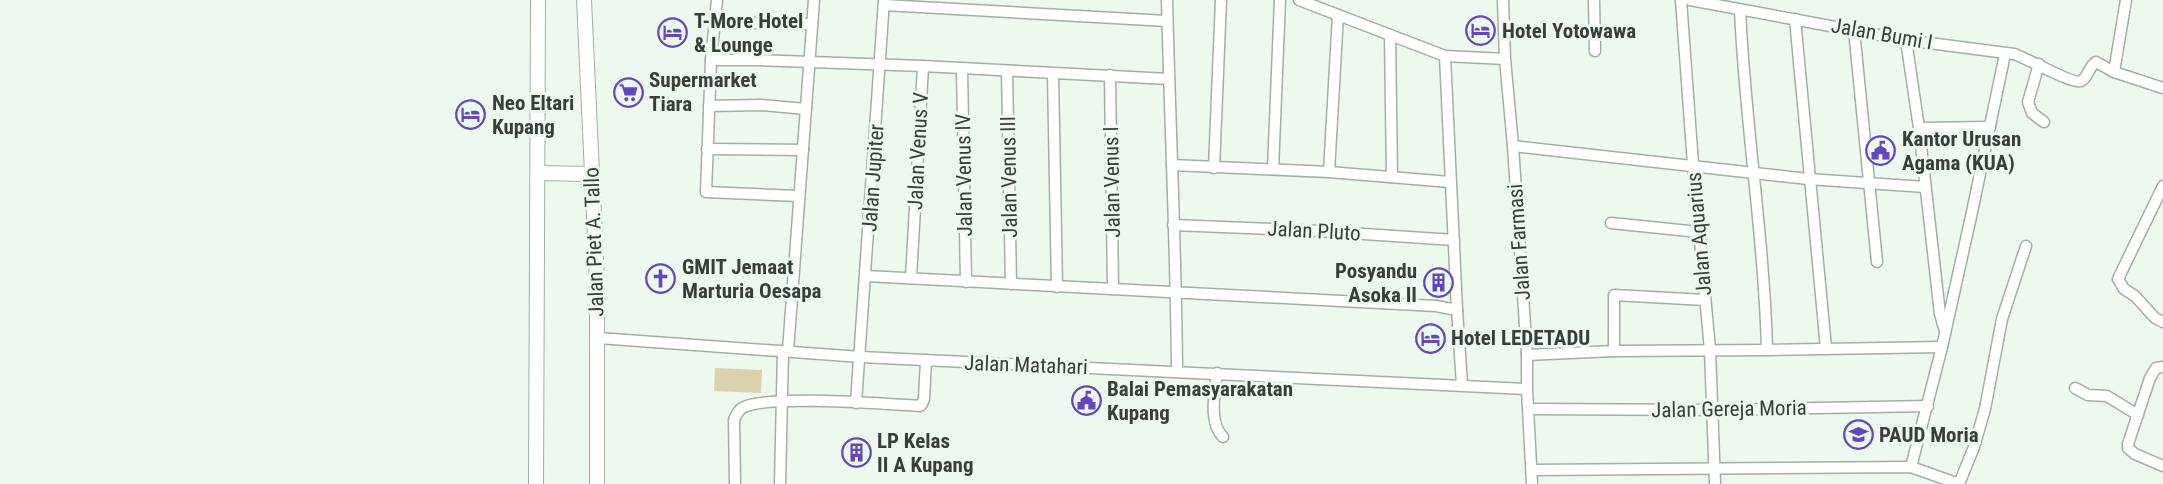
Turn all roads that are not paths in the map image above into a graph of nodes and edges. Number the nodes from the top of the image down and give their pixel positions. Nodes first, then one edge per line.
1 (538, 0) edge
2 (585, 0) edge
3 (717, 0) edge
4 (814, 0) edge
5 (1167, 0) edge
6 (1221, 0) edge
7 (1280, 0) edge
8 (1299, 0) edge
9 (1503, 0) edge
10 (1594, 0) edge
11 (1681, 0) edge
12 (1690, 0) edge
13 (2126, 0) edge
14 (884, 3) edge
15 (1740, 10) junction
16 (1338, 15) junction
17 (1795, 19) junction
18 (1167, 21) junction
19 (714, 22) junction
20 (812, 24) junction
21 (1854, 30) junction
22 (1390, 35) junction
23 (1906, 40) junction
24 (1595, 51) dead end
25 (2005, 54) junction
26 (1445, 56) junction
27 (1505, 59) junction
28 (711, 60) junction
29 (809, 63) junction
30 (2039, 64) junction
31 (880, 65) junction
32 (923, 66) junction
33 (962, 69) junction
34 (1007, 71) junction
35 (2114, 72) junction
36 (1053, 74) junction
37 (1110, 75) junction
38 (1169, 79) junction
39 (2163, 88) edge
40 (709, 106) junction
41 (806, 109) junction
42 (2044, 122) dead end
43 (1990, 127) junction
44 (1919, 128) junction
45 (1513, 146) junction
46 (707, 149) junction
47 (803, 150) junction
48 (1693, 164) junction
49 (1172, 165) junction
50 (1214, 168) junction
51 (1273, 169) junction
52 (1329, 172) junction
53 (1754, 172) junction
54 (539, 173) junction
55 (591, 174) junction
56 (1392, 177) junction
57 (1808, 179) junction
58 (1450, 182) junction
59 (1868, 184) junction
60 (2163, 186) edge
61 (1925, 187) junction
62 (798, 196) junction
63 (1611, 223) dead end
64 (1173, 225) junction
65 (1699, 232) junction
66 (1454, 240) junction
67 (2025, 246) dead end
68 (1877, 262) dead end
69 (866, 276) junction
70 (911, 278) junction
71 (966, 282) junction
72 (1011, 284) junction
73 (1057, 287) junction
74 (1113, 289) junction
75 (1177, 294) junction
76 (1706, 300) junction
77 (1457, 310) junction
78 (2163, 322) edge
79 (1944, 331) junction
80 (598, 338) junction
81 (1942, 347) junction
82 (1826, 348) junction
83 (1710, 350) junction
84 (1767, 350) junction
85 (786, 351) junction
86 (1614, 351) junction
87 (1527, 355) junction
88 (861, 357) junction
89 (926, 360) junction
90 (2163, 367) edge
91 (1177, 370) junction
92 (1216, 373) junction
93 (1462, 385) junction
94 (2075, 388) dead end
95 (1527, 389) junction
96 (781, 401) junction
97 (856, 403) junction
98 (1928, 406) junction
99 (1529, 409) junction
100 (1712, 410) junction
101 (2138, 415) junction
102 (1223, 437) dead end
103 (2163, 466) edge
104 (1911, 467) junction
105 (1713, 469) junction
106 (1532, 470) junction
107 (536, 484) edge
108 (597, 484) edge
109 (735, 484) edge
110 (780, 484) edge
111 (1532, 484) edge
112 (1715, 484) edge
113 (1959, 484) edge

1 - 54 main road
2 - 55 main road, Jalan Piet A. Tallo
3 - 19 street
4 - 20 street
5 - 18 street
6 - 50 street
7 - 51 street
8 - 16 street
9 - 27 street, Jalan Farmasi
10 - 24 street
11 - 48 street, Jalan Aquarius
12 - 15 street, Jalan Bumi I
13 - 35 street
14 - 18 street
14 - 31 street, Jalan Jupiter
15 - 17 street, Jalan Bumi I
15 - 53 street
16 - 22 street
16 - 52 street
17 - 21 street, Jalan Bumi I
17 - 57 street
18 - 38 street
19 - 20 street
19 - 28 street
20 - 29 street
21 - 23 street, Jalan Bumi I
21 - 59 street
22 - 26 street
22 - 56 street
23 - 25 street, Jalan Bumi I
23 - 44 street
25 - 30 street, Jalan Bumi I
25 - 43 street
26 - 27 street
26 - 58 street
27 - 45 street, Jalan Farmasi
28 - 29 street, Jalan Venus V
28 - 40 street
29 - 31 street, Jalan Venus V
29 - 41 street
30 - 35 street, Jalan Bumi I
30 - 42 street
31 - 32 street, Jalan Venus V
31 - 69 street, Jalan Jupiter
32 - 33 street
32 - 70 street, Jalan Venus V
33 - 34 street
33 - 71 street, Jalan Venus IV
34 - 36 street
34 - 72 street, Jalan Venus III
35 - 39 street
36 - 37 street
36 - 73 street
37 - 38 street
37 - 74 street, Jalan Venus I
38 - 49 street
40 - 41 street
40 - 46 street
41 - 47 street
43 - 44 street
43 - 79 street
44 - 61 street
45 - 48 street
45 - 87 street, Jalan Farmasi
46 - 47 street
46 - 62 street
47 - 62 street
48 - 53 street
48 - 65 street, Jalan Aquarius
49 - 50 street
49 - 64 street
50 - 51 street
51 - 52 street
52 - 56 street
53 - 57 street
53 - 84 street
54 - 55 main road
54 - 107 main road
55 - 80 main road, Jalan Piet A. Tallo
56 - 58 street
57 - 59 street
57 - 82 street
58 - 66 street
59 - 61 street
59 - 68 street
60 - 78 street
61 - 79 street
62 - 85 street
63 - 65 street
64 - 66 street, Jalan Pluto
64 - 75 street
65 - 76 street, Jalan Aquarius
66 - 77 street
67 - 113 street
69 - 70 street
69 - 88 street, Jalan Jupiter
70 - 71 street
71 - 72 street
72 - 73 street
73 - 74 street
74 - 75 street
75 - 77 street
75 - 91 street
76 - 83 street, Jalan Aquarius
76 - 86 street
77 - 93 street
79 - 81 street
80 - 85 street, Jalan Matahari
80 - 108 main road, Jalan Piet A. Tallo
81 - 82 street
81 - 98 street
82 - 84 street
83 - 84 street
83 - 86 street
83 - 100 street, Jalan Aquarius
85 - 88 street, Jalan Matahari
85 - 96 street
86 - 87 street
87 - 95 street, Jalan Farmasi
88 - 89 street, Jalan Matahari
88 - 97 street, Jalan Jupiter
89 - 91 street, Jalan Matahari
89 - 97 street
90 - 101 street
91 - 92 street, Jalan Matahari
92 - 93 street, Jalan Matahari
92 - 102 street
93 - 95 street, Jalan Matahari
94 - 101 street
95 - 99 street, Jalan Farmasi
96 - 97 street
96 - 109 street
96 - 110 street
98 - 100 street, Jalan Gereja Moria
98 - 104 street
99 - 100 street, Jalan Gereja Moria
99 - 106 street, Jalan Farmasi
100 - 105 street, Jalan Aquarius
101 - 103 street
104 - 105 street
104 - 113 street
105 - 106 street
105 - 112 street, Jalan Aquarius
106 - 111 street, Jalan Farmasi

